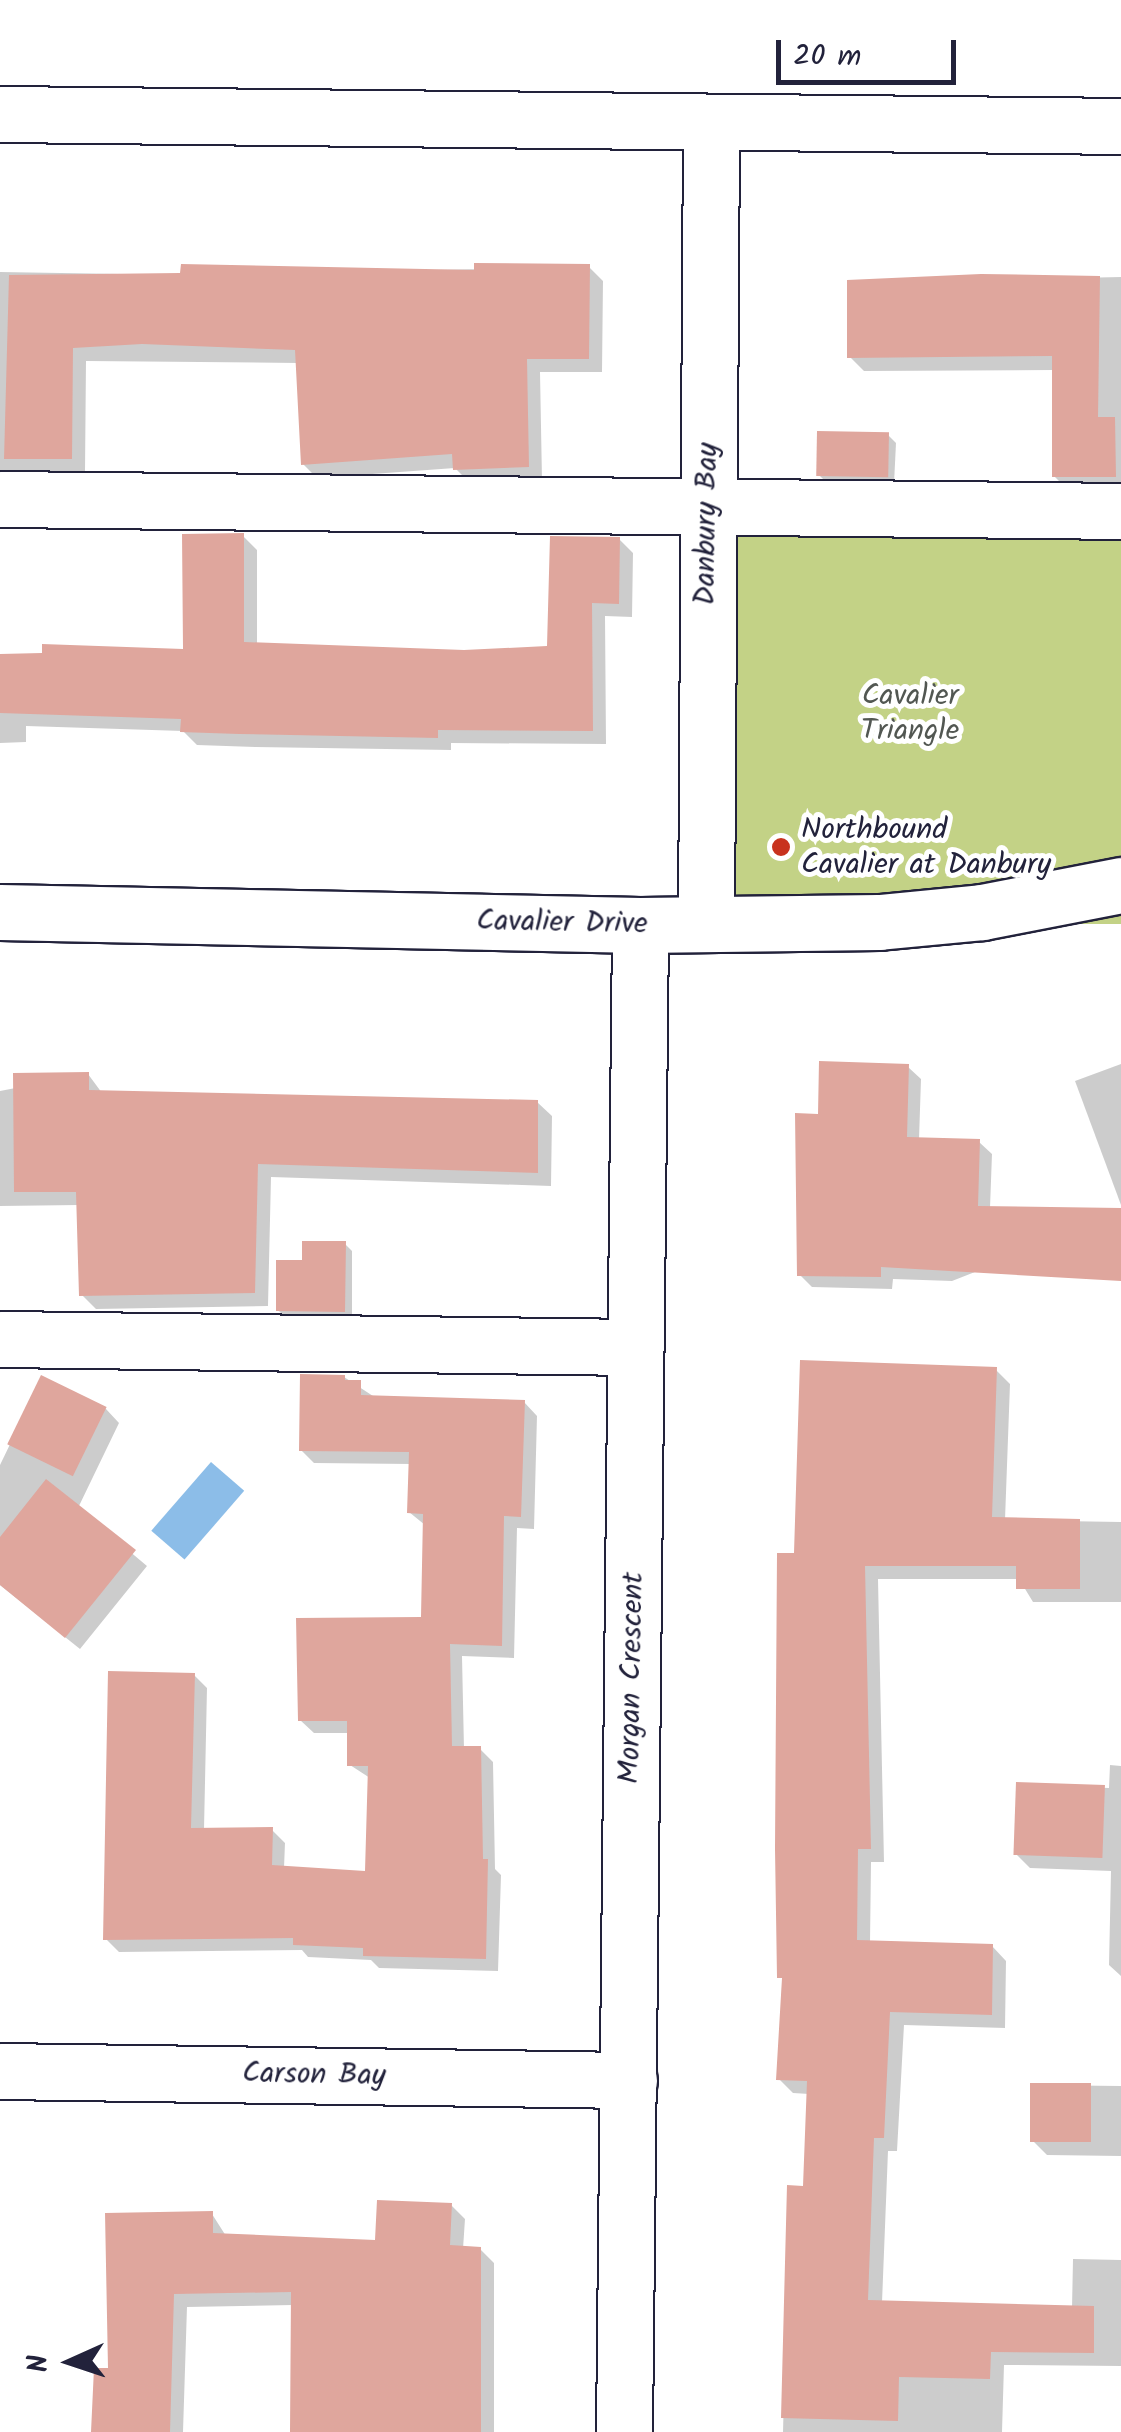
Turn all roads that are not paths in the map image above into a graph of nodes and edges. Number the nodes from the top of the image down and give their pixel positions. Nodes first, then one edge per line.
1 (0, 114) edge
2 (712, 123) junction
3 (1121, 126) edge
4 (0, 499) edge
5 (707, 509) junction
6 (1121, 512) edge
7 (1121, 885) edge
8 (0, 912) edge
9 (640, 924) junction
10 (706, 924) junction
11 (0, 1339) edge
12 (635, 1346) junction
13 (0, 2072) edge
14 (629, 2080) junction
15 (624, 2432) edge

1 - 2 street
2 - 3 street
2 - 5 street, Danbury Bay
4 - 5 street
5 - 6 street
5 - 10 street, Danbury Bay
7 - 10 street, Cavalier Drive
8 - 9 street, Cavalier Drive
9 - 10 street, Cavalier Drive
9 - 12 street, Morgan Crescent
11 - 12 street
12 - 14 street, Morgan Crescent
13 - 14 street, Carson Bay
14 - 15 street, Morgan Crescent

